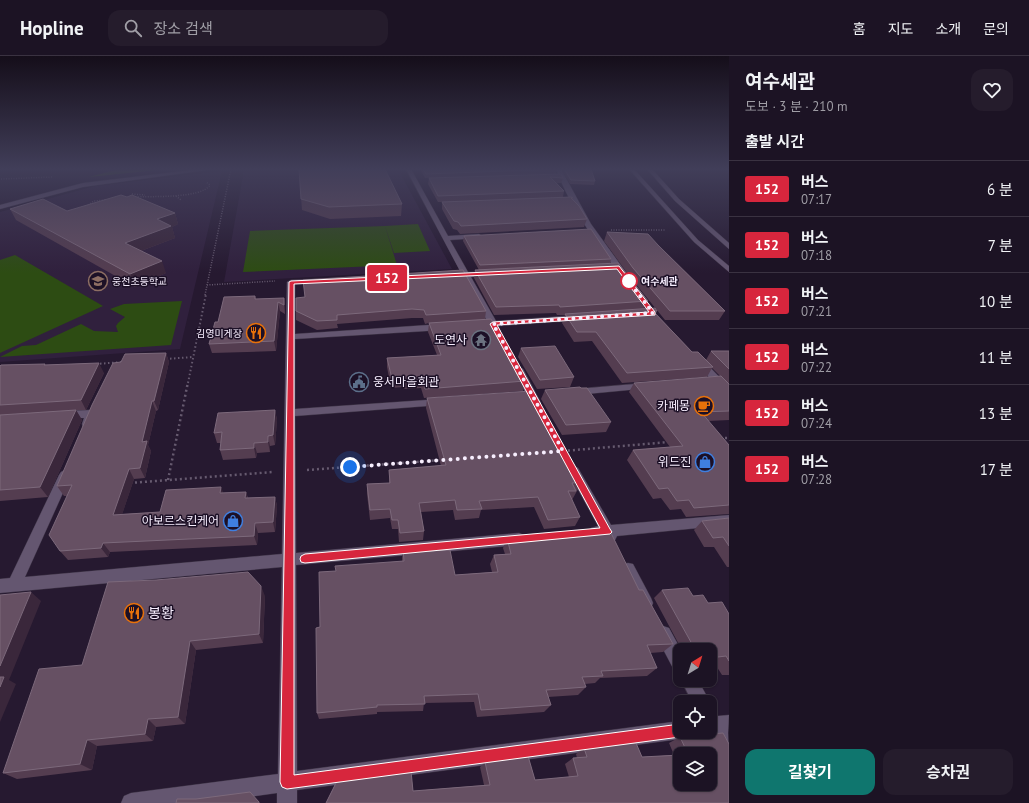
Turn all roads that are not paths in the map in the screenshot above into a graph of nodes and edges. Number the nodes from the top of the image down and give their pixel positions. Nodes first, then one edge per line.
1 (12, 204) edge
2 (576, 204) edge
3 (663, 204) edge
4 (681, 204) edge
5 (428, 206) joint
6 (436, 206) dead end
7 (0, 207) edge
8 (584, 230) edge
9 (592, 230) junction
10 (484, 236) edge
11 (446, 238) junction
12 (729, 247) edge
13 (729, 270) edge
14 (496, 273) edge
15 (466, 275) junction
16 (442, 276) edge
17 (627, 279) edge
18 (323, 281) edge
19 (584, 318) edge
20 (493, 324) junction
21 (477, 325) edge
22 (454, 326) edge
23 (291, 337) junction
24 (503, 343) edge
25 (691, 353) edge
26 (510, 356) edge
27 (718, 381) junction
28 (702, 382) edge
29 (656, 386) edge
30 (729, 392) edge
31 (563, 393) edge
32 (454, 401) edge
33 (290, 413) junction
34 (53, 416) edge
35 (544, 416) edge
36 (83, 434) edge
37 (71, 461) edge
38 (570, 464) edge
39 (729, 520) edge
40 (607, 532) junction
41 (583, 534) edge
42 (535, 538) edge
43 (615, 546) edge
44 (289, 560) junction
45 (622, 560) edge
46 (7, 586) edge
47 (673, 651) edge
48 (717, 726) edge
49 (673, 731) edge
50 (729, 753) edge
51 (287, 782) junction
52 (131, 803) edge
53 (287, 803) edge

1 - 7 street
2 - 9 street
3 - 13 street
4 - 12 street
5 - 6 street
5 - 11 street
8 - 9 street
9 - 17 street
10 - 11 street
11 - 15 street
14 - 15 street
15 - 16 street
15 - 20 street
18 - 23 street
19 - 20 street
20 - 21 street
20 - 24 street
22 - 23 street
23 - 33 street
25 - 27 street
26 - 35 street
27 - 28 street
27 - 30 street
29 - 31 street
32 - 33 street
33 - 44 street
34 - 36 street
37 - 46 street
38 - 40 street
39 - 40 street
40 - 41 street
40 - 43 street
42 - 44 street
44 - 46 street
44 - 51 street
45 - 47 street
48 - 50 street
49 - 51 street
51 - 52 street
51 - 53 street

